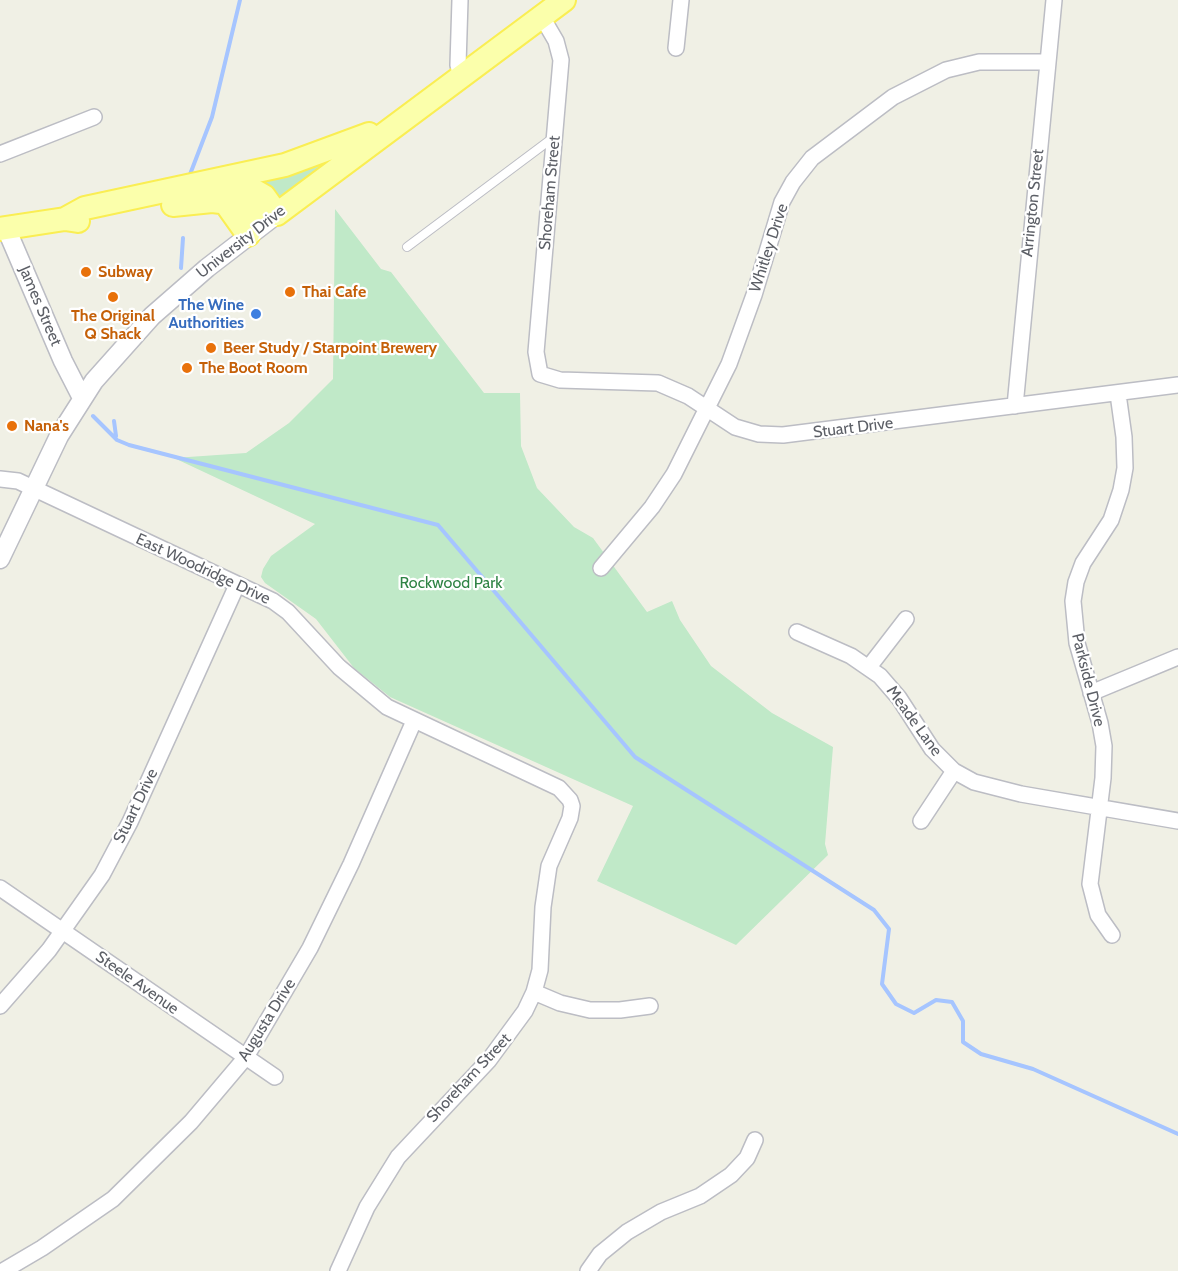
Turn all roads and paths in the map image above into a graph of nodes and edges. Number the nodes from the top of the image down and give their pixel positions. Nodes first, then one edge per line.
1 (460, 0) edge
2 (564, 0) edge
3 (681, 0) edge
4 (1054, 0) edge
5 (542, 17) junction
6 (676, 48) dead end
7 (1047, 62) junction
8 (461, 77) junction
9 (94, 117) dead end
10 (404, 119) junction
11 (555, 136) junction
12 (0, 154) edge
13 (211, 183) junction
14 (226, 204) junction
15 (277, 214) junction
16 (65, 219) junction
17 (2, 223) edge
18 (248, 236) junction
19 (407, 248) dead end
20 (540, 374) joint
21 (1178, 385) edge
22 (1118, 394) junction
23 (82, 398) junction
24 (1014, 406) junction
25 (706, 409) junction
26 (0, 479) edge
27 (32, 489) junction
28 (0, 559) edge
29 (601, 568) dead end
30 (237, 585) junction
31 (906, 619) dead end
32 (797, 632) dead end
33 (1178, 657) edge
34 (869, 667) junction
35 (1091, 693) junction
36 (414, 721) junction
37 (954, 771) junction
38 (570, 800) joint
39 (1099, 806) junction
40 (921, 821) dead end
41 (1178, 821) edge
42 (0, 888) edge
43 (63, 932) junction
44 (1113, 935) dead end
45 (534, 992) junction
46 (0, 1006) edge
47 (650, 1006) dead end
48 (246, 1057) junction
49 (275, 1077) dead end
50 (755, 1140) dead end
51 (3, 1271) edge
52 (338, 1271) edge
53 (588, 1271) edge

1 - 8 street
2 - 5 main road, University Drive
3 - 6 street
4 - 7 street, Arrington Street
5 - 8 main road, University Drive
5 - 11 street, Shoreham Street
7 - 24 street, Arrington Street
7 - 25 street, Whitley Drive
8 - 10 main road, University Drive
9 - 12 street
10 - 13 main road
10 - 15 main road, University Drive
11 - 19 lane
11 - 20 street, Shoreham Street
13 - 15 main road
13 - 16 main road
14 - 15 main road
14 - 16 main road
14 - 18 main road
15 - 18 street, University Drive
16 - 17 main road
17 - 23 street, James Street
18 - 23 street, University Drive
20 - 25 street, Stuart Drive
21 - 22 street, Stuart Drive
22 - 24 street, Stuart Drive
22 - 35 street, Parkside Drive
23 - 27 street, University Drive
24 - 25 street, Stuart Drive
25 - 29 street, Whitley Drive
26 - 27 street, East Woodridge Drive
27 - 28 street, University Drive
27 - 30 street, East Woodridge Drive
30 - 36 street, East Woodridge Drive
30 - 43 street, Stuart Drive
31 - 34 street
32 - 34 street, Meade Lane
33 - 35 street
34 - 37 street, Meade Lane
35 - 39 street, Parkside Drive
36 - 38 street, East Woodridge Drive
36 - 48 street, Augusta Drive
37 - 39 street, Meade Lane
37 - 40 street
38 - 45 street, Shoreham Street
39 - 41 street, Meade Lane
39 - 44 street, Parkside Drive
42 - 43 street, Steele Avenue
43 - 46 street, Stuart Drive
43 - 48 street, Steele Avenue
45 - 47 street
45 - 52 street, Shoreham Street
48 - 49 street, Steele Avenue
48 - 51 street, Augusta Drive
50 - 53 street

